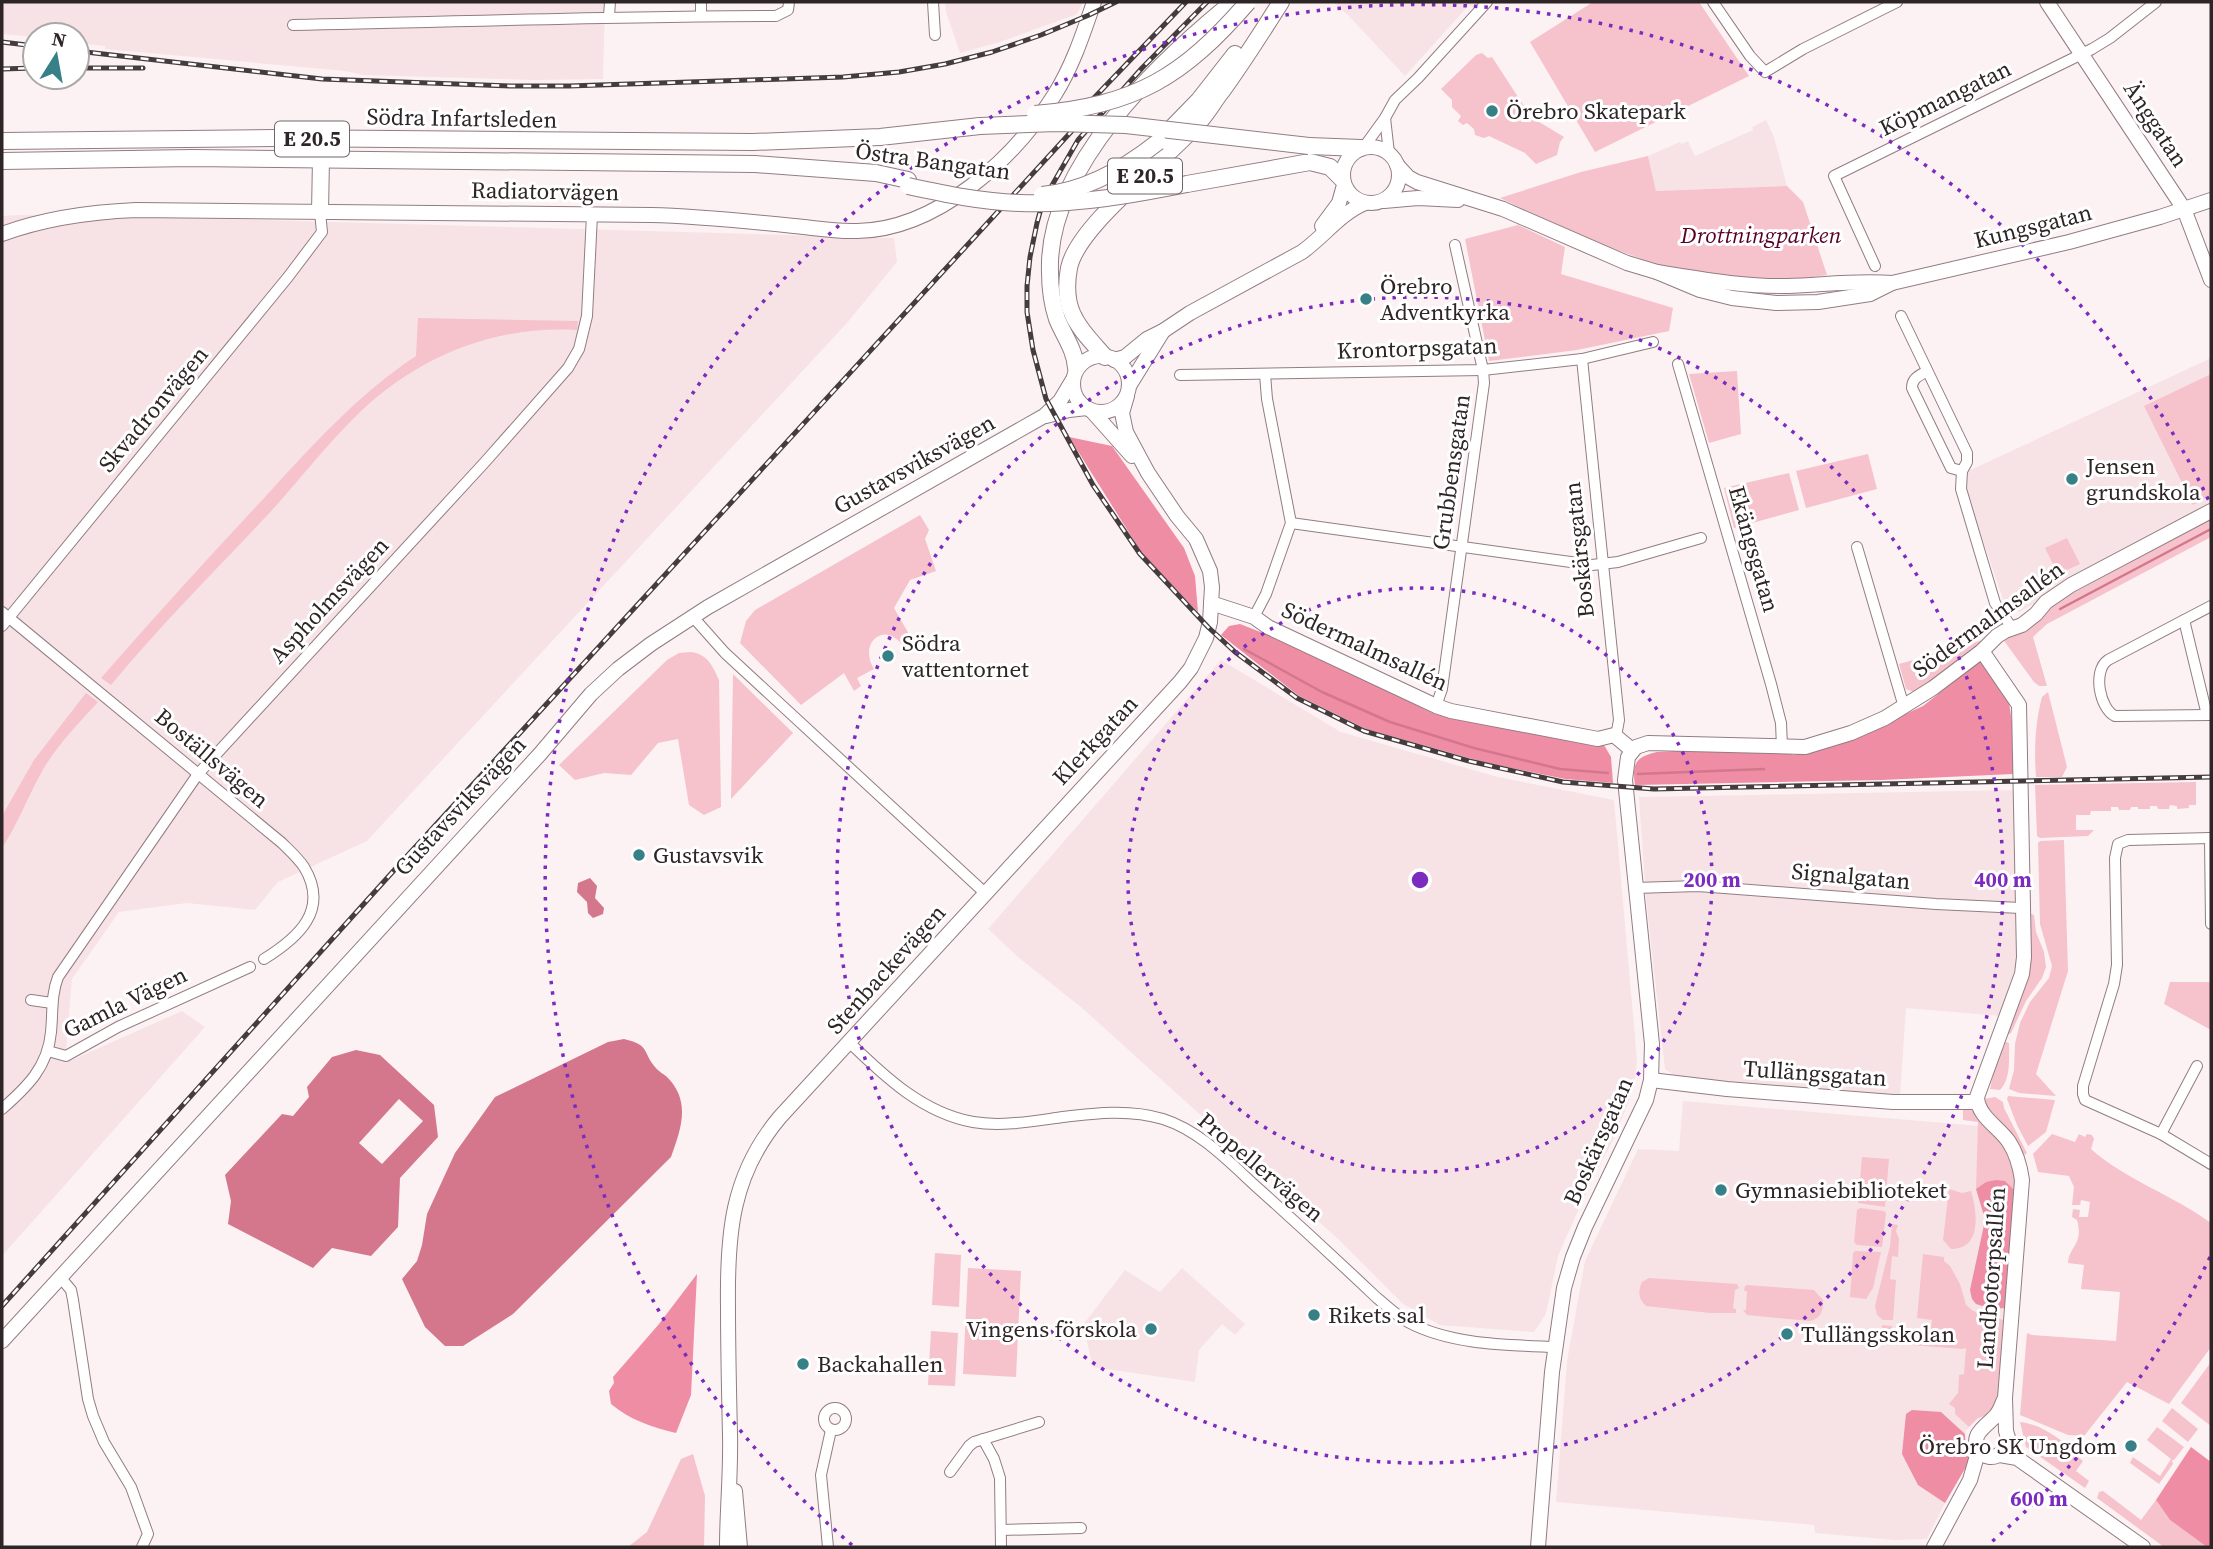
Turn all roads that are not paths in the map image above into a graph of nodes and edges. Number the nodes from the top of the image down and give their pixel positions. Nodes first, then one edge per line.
1 (610, 2) edge
2 (701, 2) edge
3 (789, 2) edge
4 (933, 2) edge
5 (1094, 2) edge
6 (1233, 2) edge
7 (1248, 2) edge
8 (1280, 2) edge
9 (1487, 2) edge
10 (1897, 2) edge
11 (2047, 2) edge
12 (2156, 2) edge
13 (1716, 3) edge
14 (609, 16) junction
15 (701, 16) junction
16 (293, 25) dead end
17 (935, 35) dead end
18 (2082, 54) junction
19 (1385, 118) junction
20 (980, 126) junction
21 (2, 141) edge
22 (1362, 148) junction
23 (1389, 153) junction
24 (321, 159) junction
25 (2, 161) edge
26 (755, 164) joint
27 (1398, 165) junction
28 (908, 183) junction
29 (1343, 187) junction
30 (2211, 200) edge
31 (1383, 201) junction
32 (1483, 202) junction
33 (1359, 205) junction
34 (2184, 209) junction
35 (320, 212) junction
36 (592, 215) junction
37 (1330, 223) junction
38 (2, 234) edge
39 (1455, 245) dead end
40 (1875, 266) dead end
41 (2211, 280) edge
42 (1901, 316) dead end
43 (1163, 331) junction
44 (1653, 342) dead end
45 (1109, 358) junction
46 (1582, 359) junction
47 (1678, 364) dead end
48 (1483, 370) junction
49 (1927, 371) junction
50 (1180, 374) dead end
51 (1265, 374) junction
52 (1074, 375) junction
53 (1128, 391) junction
54 (1089, 409) junction
55 (1044, 416) junction
56 (1962, 471) junction
57 (1148, 473) junction
58 (2211, 511) edge
59 (1291, 523) junction
60 (1701, 538) dead end
61 (1461, 547) junction
62 (1857, 547) dead end
63 (1603, 564) junction
64 (1211, 603) junction
65 (2211, 606) edge
66 (693, 617) junction
67 (1254, 617) junction
68 (4, 619) edge
69 (2184, 620) junction
70 (2012, 628) junction
71 (1982, 651) junction
72 (1436, 706) junction
73 (1904, 707) junction
74 (2209, 715) edge
75 (1614, 735) junction
76 (1782, 747) junction
77 (1632, 750) junction
78 (198, 774) junction
79 (2211, 838) edge
80 (1636, 888) junction
81 (985, 893) junction
82 (2021, 908) junction
83 (2211, 924) edge
84 (264, 959) dead end
85 (250, 967) dead end
86 (31, 1000) dead end
87 (52, 1003) junction
88 (850, 1043) junction
89 (48, 1051) junction
90 (2197, 1066) dead end
91 (1651, 1080) junction
92 (1977, 1102) junction
93 (2, 1109) edge
94 (2161, 1134) junction
95 (2211, 1164) edge
96 (60, 1277) junction
97 (2, 1341) edge
98 (1555, 1347) junction
99 (2005, 1398) junction
100 (1039, 1422) dead end
101 (1983, 1427) junction
102 (831, 1430) dead end
103 (2007, 1436) junction
104 (983, 1439) junction
105 (730, 1448) junction
106 (1979, 1449) junction
107 (1996, 1456) junction
108 (2017, 1458) junction
109 (950, 1472) dead end
110 (1970, 1480) junction
111 (1081, 1528) dead end
112 (1001, 1530) junction
113 (142, 1547) edge
114 (727, 1547) edge
115 (740, 1547) edge
116 (828, 1547) edge
117 (1002, 1547) edge
118 (1538, 1547) edge
119 (1934, 1547) edge
120 (2143, 1547) edge

1 - 14 street
2 - 15 street
3 - 15 street
4 - 17 street
5 - 36 street, Radiatorvägen
6 - 52 main road, E 20.5
7 - 20 main road, Östra Bangatan, bridge
8 - 28 main road, Östra Bangatan / E 20.5, bridge
8 - 45 main road, E 20.5
9 - 19 street
10 - 13 street
11 - 18 street, Änggatan
12 - 18 street, Köpmangatan
14 - 15 street
14 - 16 street
18 - 34 street, Änggatan
18 - 40 street, Köpmangatan
19 - 22 street
19 - 23 street
20 - 21 main road, Södra Infartsleden / E 20.5
20 - 22 main road, bridge
22 - 23 street
22 - 29 street
23 - 27 street
24 - 25 main road, Södra Infartsleden / E 20.5
24 - 26 main road, Södra Infartsleden / E 20.5
24 - 35 main road
26 - 28 main road, Östra Bangatan / E 20.5
27 - 31 street
27 - 32 street, Kungsgatan
28 - 29 main road, bridge
29 - 33 street
29 - 37 street
30 - 34 street, Kungsgatan
31 - 32 street, Kungsgatan
31 - 33 street
32 - 34 street, Kungsgatan
33 - 37 street
34 - 41 street, Änggatan
35 - 36 street, Radiatorvägen
35 - 38 street, Radiatorvägen
35 - 68 street, Skvadronvägen
36 - 78 street, Aspholmsvägen
37 - 43 street
39 - 48 street, Grubbensgatan
42 - 49 street
43 - 45 street
43 - 53 street
44 - 46 street, Krontorpsgatan
45 - 52 street
45 - 53 street
46 - 48 street, Krontorpsgatan
46 - 63 street, Boskärsgatan
47 - 76 street, Ekängsgatan
48 - 51 street, Krontorpsgatan
48 - 61 street, Grubbensgatan
49 - 56 street
49 - 56 street
50 - 51 street, Krontorpsgatan
51 - 59 street
52 - 54 street
52 - 55 street, Gustavsviksvägen
53 - 54 street
53 - 57 street
54 - 55 street, Gustavsviksvägen
54 - 57 street
55 - 66 street, Gustavsviksvägen
56 - 70 street
57 - 64 street
58 - 70 street, Södermalmsallén
59 - 61 street
59 - 67 street
60 - 63 street
61 - 63 street
61 - 72 street, Grubbensgatan
62 - 73 street, Södermalmsallén
63 - 75 street, Boskärsgatan
64 - 67 street, Södermalmsallén
64 - 81 street, Klerkgatan
65 - 69 street
66 - 81 street
66 - 96 street, Gustavsviksvägen
67 - 72 street, Södermalmsallén
68 - 78 street, Boställsvägen
69 - 74 street
69 - 74 street
70 - 71 street, Södermalmsallén
71 - 73 street, Södermalmsallén
71 - 82 street
72 - 75 street, Södermalmsallén
73 - 76 street, Södermalmsallén
75 - 77 street
76 - 77 street, Södermalmsallén
77 - 80 street, Boskärsgatan
78 - 84 street, Boställsvägen
78 - 87 street, Aspholmsvägen
79 - 83 street
79 - 94 street
80 - 82 street, Signalgatan
80 - 91 street, Boskärsgatan
81 - 88 street, Stenbackevägen
82 - 92 street
85 - 89 street, Gamla Vägen
86 - 87 street
87 - 89 street, Aspholmsvägen
88 - 98 street, Propellervägen
88 - 105 street, Stenbackevägen
89 - 93 street, Gamla Vägen
90 - 94 street
91 - 92 street, Tullängsgatan
91 - 98 street, Boskärsgatan
92 - 99 street, Landbotorpsallén
94 - 95 street
96 - 97 street, Gustavsviksvägen
96 - 113 street
98 - 118 street, Boskärsgatan
99 - 101 street, Landbotorpsallén
99 - 103 street, Landbotorpsallén
100 - 104 street
101 - 103 street
101 - 106 street
102 - 116 street
103 - 107 street
103 - 108 street
104 - 109 street
104 - 112 street
105 - 114 street, Stenbackevägen
105 - 115 street, Stenbackevägen
106 - 107 street
106 - 110 street
107 - 108 street
107 - 110 street
108 - 120 street
110 - 119 street
111 - 112 street
112 - 117 street

